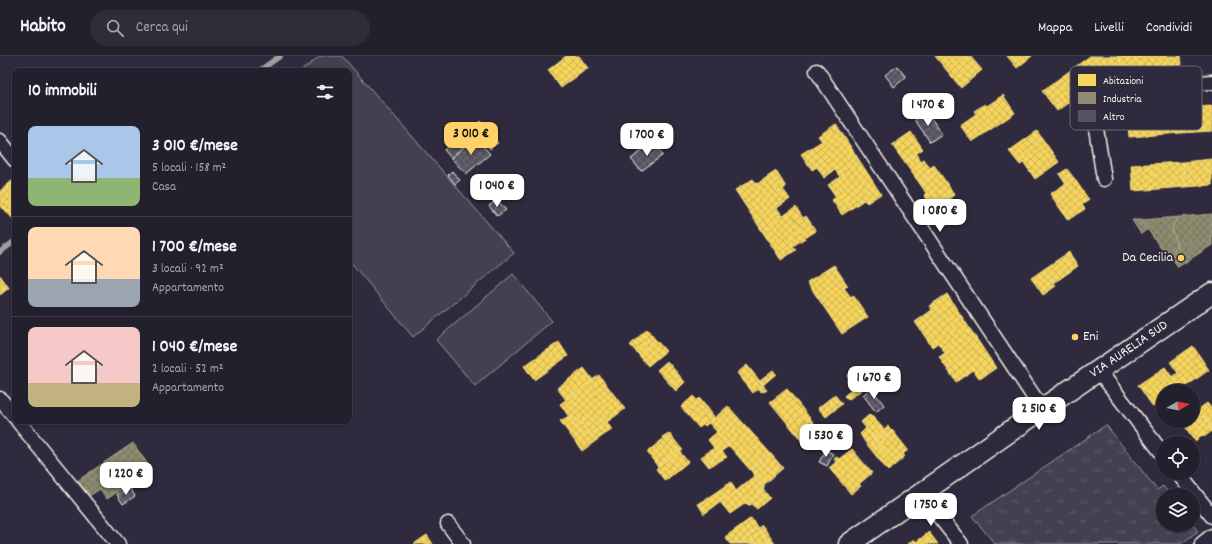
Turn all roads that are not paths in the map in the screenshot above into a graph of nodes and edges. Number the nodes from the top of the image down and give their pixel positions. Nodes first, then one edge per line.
1 (817, 71) dead end
2 (1212, 82) edge
3 (1202, 83) edge
4 (1096, 130) edge
5 (0, 141) edge
6 (12, 156) edge
7 (1104, 179) dead end
8 (1212, 293) edge
9 (1099, 371) junction
10 (0, 399) edge
11 (1042, 409) junction
12 (12, 413) edge
13 (20, 424) edge
14 (1156, 445) edge
15 (1184, 480) edge
16 (921, 494) junction
17 (1212, 516) edge
18 (448, 524) dead end
19 (1212, 536) edge
20 (118, 544) edge
21 (463, 544) edge
22 (849, 544) edge
23 (961, 544) edge
24 (1202, 544) edge

1 - 11 street
2 - 3 street
4 - 7 street
5 - 6 street
8 - 9 main road, VIA AURELIA SUD
9 - 11 main road, VIA AURELIA SUD
9 - 14 street
10 - 12 street
11 - 16 main road, VIA AURELIA SUD
13 - 20 street
15 - 17 street
16 - 22 main road, VIA AURELIA SUD
16 - 23 street
18 - 21 street
19 - 24 street

